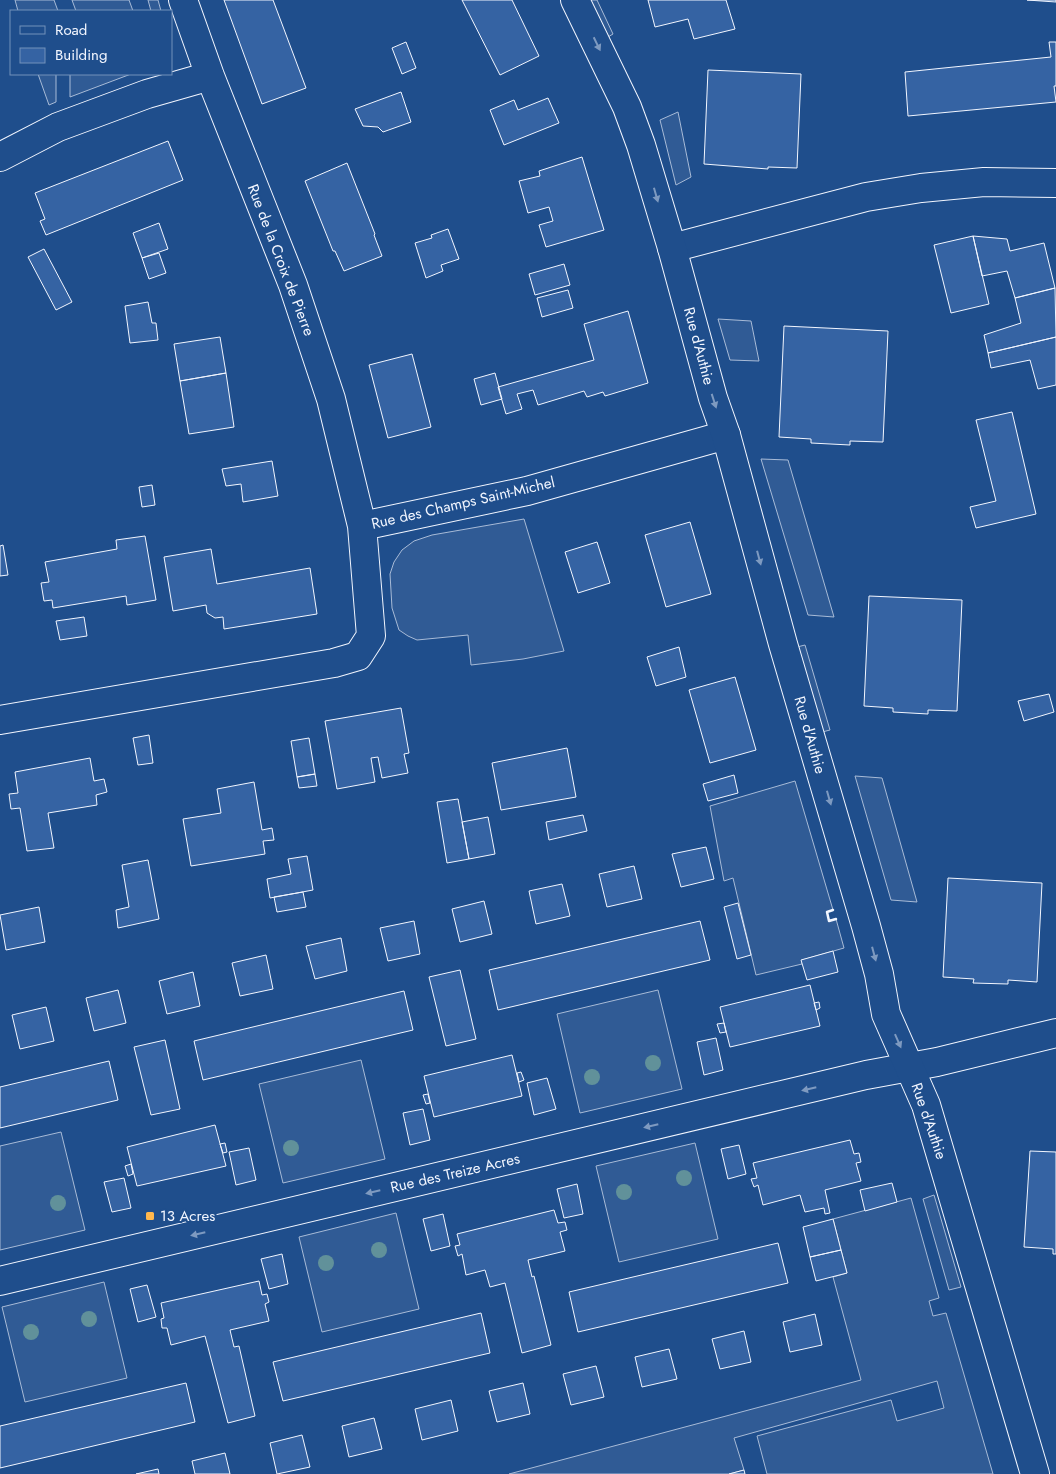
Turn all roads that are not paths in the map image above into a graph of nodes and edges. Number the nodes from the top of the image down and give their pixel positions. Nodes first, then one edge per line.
1 (183, 0) edge
2 (575, 0) edge
3 (210, 76) junction
4 (0, 157) edge
5 (1056, 183) edge
6 (672, 248) junction
7 (726, 435) junction
8 (362, 526) junction
9 (0, 720) edge
10 (1056, 1033) edge
11 (910, 1068) junction
12 (0, 1281) edge
13 (1036, 1474) edge

1 - 3 street, Rue de la Croix de Pierre
2 -> 6 street, Rue d'Authie
3 - 4 street
3 - 8 street, Rue de la Croix de Pierre
5 - 6 street
6 -> 7 street, Rue d'Authie
7 - 8 street, Rue des Champs Saint-Michel
7 -> 11 street, Rue d'Authie
8 - 9 street, Rue des Champs Saint-Michel
10 - 11 street, Rue des Treize Acres
11 -> 12 street, Rue des Treize Acres
11 - 13 street, Rue d'Authie

